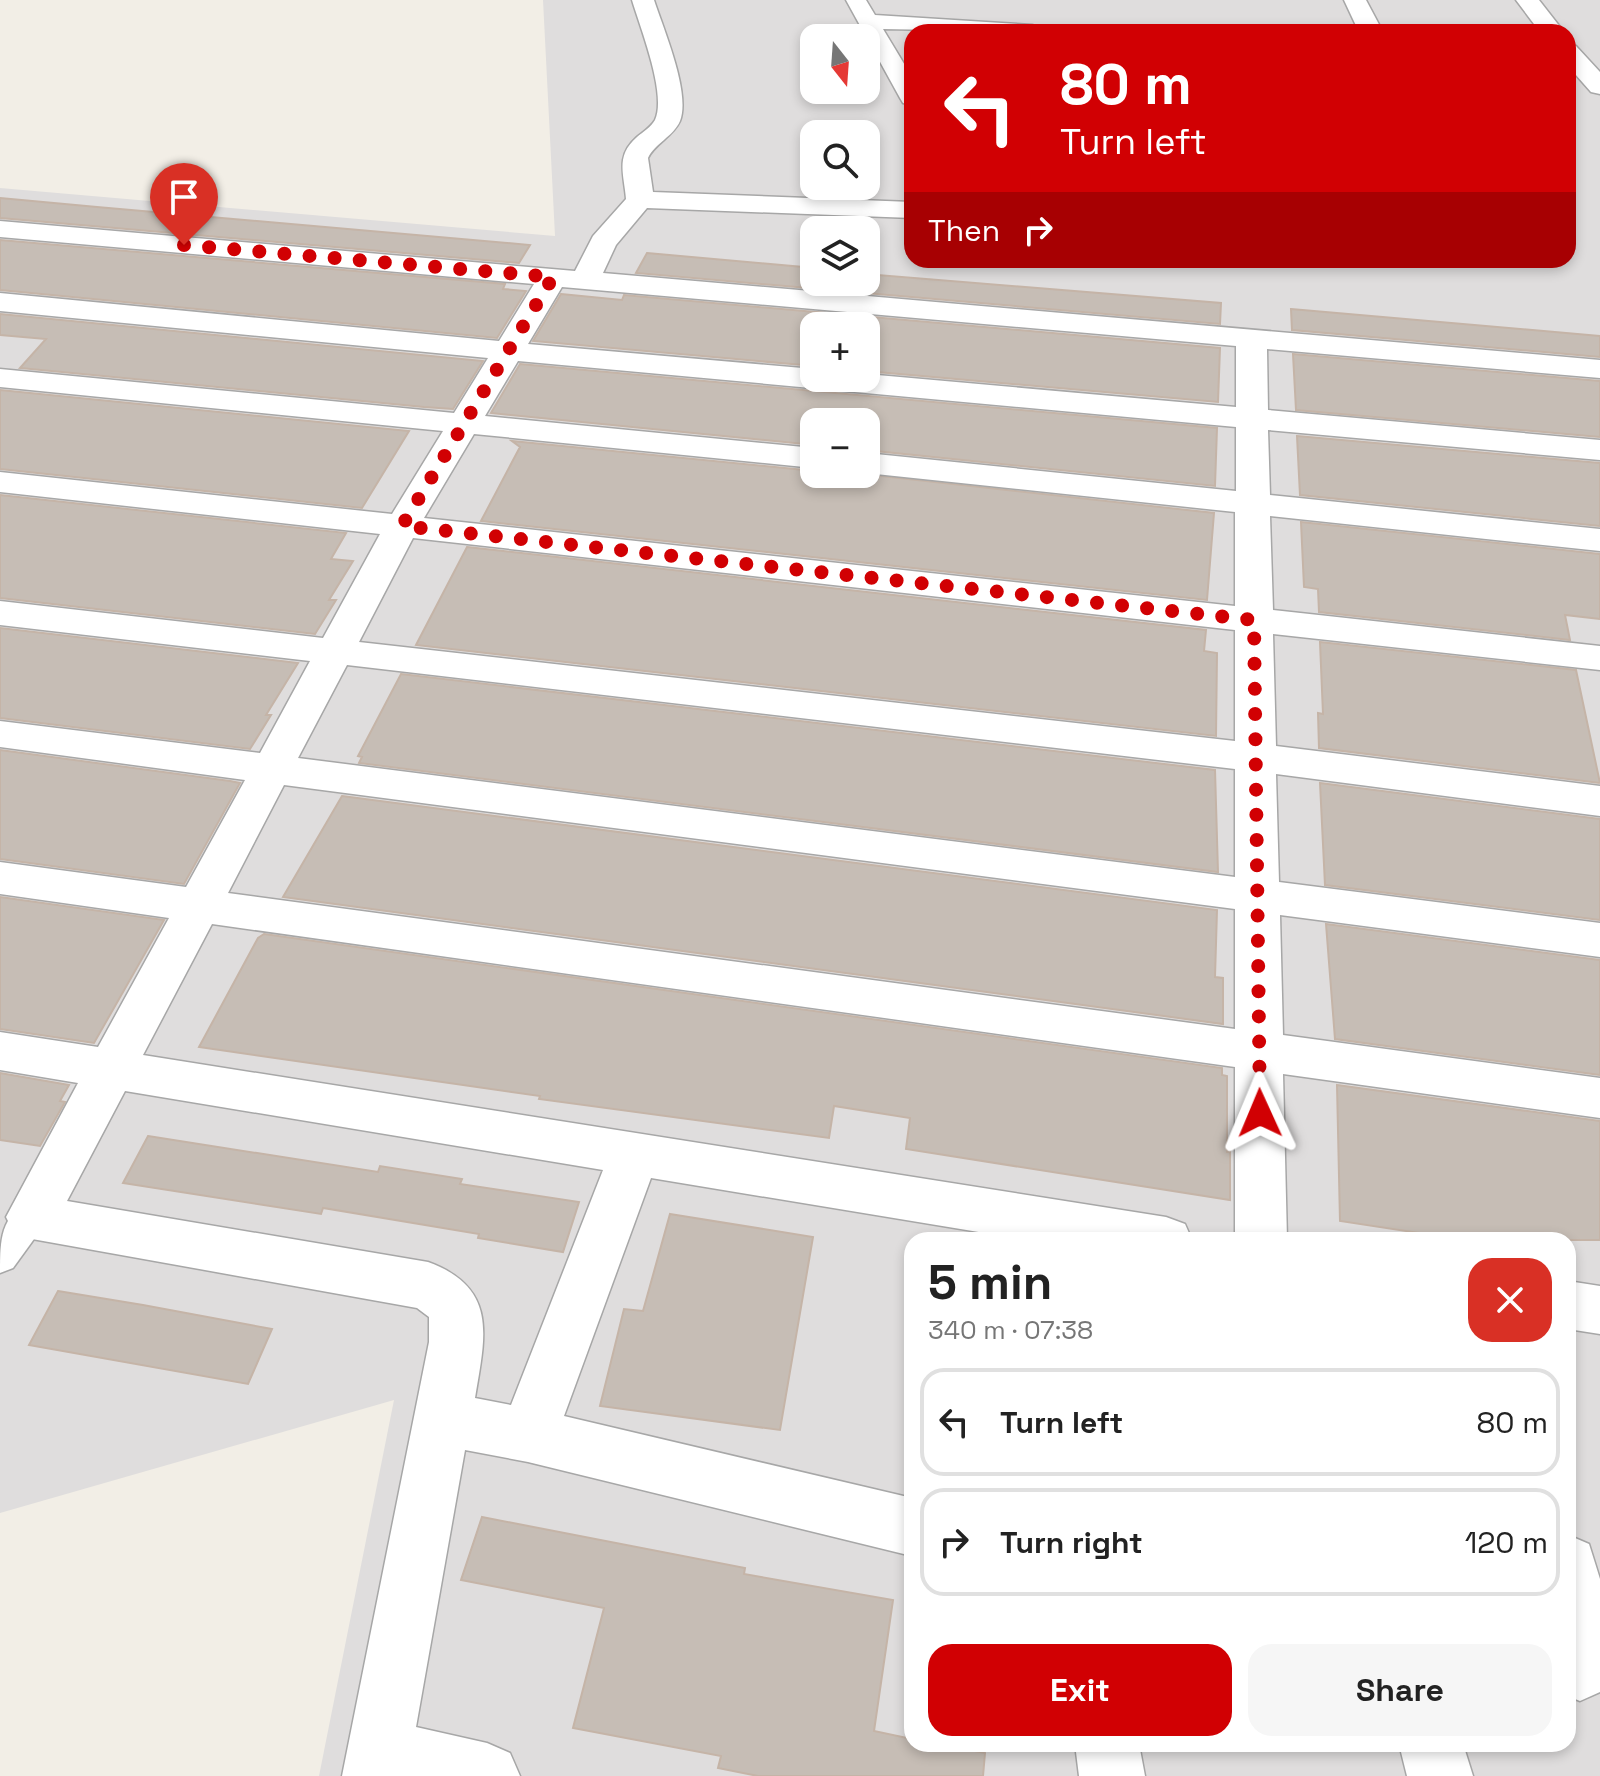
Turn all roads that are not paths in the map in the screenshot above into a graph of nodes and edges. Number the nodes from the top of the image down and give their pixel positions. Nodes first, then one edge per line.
1 (643, 0) edge
2 (855, 0) edge
3 (1355, 0) edge
4 (1527, 0) edge
5 (867, 21) junction
6 (912, 24) edge
7 (1367, 24) edge
8 (1546, 24) edge
9 (1576, 46) edge
10 (1597, 81) edge
11 (904, 84) edge
12 (640, 200) junction
13 (904, 210) edge
14 (0, 229) edge
15 (569, 278) junction
16 (0, 302) edge
17 (1251, 339) junction
18 (507, 351) junction
19 (1600, 369) edge
20 (0, 378) edge
21 (1252, 420) junction
22 (465, 422) junction
23 (1600, 450) edge
24 (800, 457) edge
25 (880, 464) edge
26 (0, 482) edge
27 (1253, 502) junction
28 (402, 526) junction
29 (1600, 540) edge
30 (0, 613) edge
31 (1254, 620) junction
32 (334, 653) junction
33 (1600, 658) edge
34 (0, 734) edge
35 (1255, 757) junction
36 (272, 767) junction
37 (1600, 801) edge
38 (0, 878) edge
39 (1257, 896) junction
40 (199, 906) junction
41 (1600, 940) edge
42 (1259, 1049) junction
43 (0, 1051) edge
44 (112, 1067) junction
45 (1600, 1098) edge
46 (635, 1153) junction
47 (32, 1217) junction
48 (1117, 1232) edge
49 (1261, 1232) edge
50 (0, 1257) edge
51 (1576, 1306) edge
52 (1600, 1310) edge
53 (443, 1419) junction
54 (528, 1435) junction
55 (904, 1525) edge
56 (1576, 1621) edge
57 (1583, 1670) edge
58 (1108, 1752) edge
59 (1433, 1752) edge
60 (378, 1764) edge
61 (487, 1776) edge
62 (1112, 1776) edge
63 (1440, 1776) edge

1 - 12 street
2 - 5 street
3 - 7 street
4 - 8 street
5 - 6 street
5 - 11 street
9 - 10 street
12 - 13 street
12 - 15 street
14 - 15 street
15 - 17 street
15 - 18 street
16 - 18 street
17 - 19 street
17 - 21 street
18 - 21 street
18 - 22 street
20 - 22 street
21 - 23 street
21 - 27 street
22 - 24 street
22 - 28 street
25 - 27 street
26 - 28 street
27 - 29 street
27 - 31 street
28 - 31 street
28 - 32 street
30 - 32 street
31 - 33 street
31 - 35 street
32 - 35 street
32 - 36 street
34 - 36 street
35 - 37 street
35 - 39 street
36 - 39 street
36 - 40 street
38 - 40 street
39 - 41 street
39 - 42 street
40 - 42 street
40 - 44 street
42 - 45 street
42 - 49 street
43 - 44 street
44 - 46 street
44 - 47 street
46 - 48 street
46 - 54 street
47 - 50 lane
47 - 53 street
51 - 52 street
53 - 54 street
53 - 60 street
54 - 55 street
56 - 57 street
58 - 62 street
59 - 63 street
60 - 61 street

